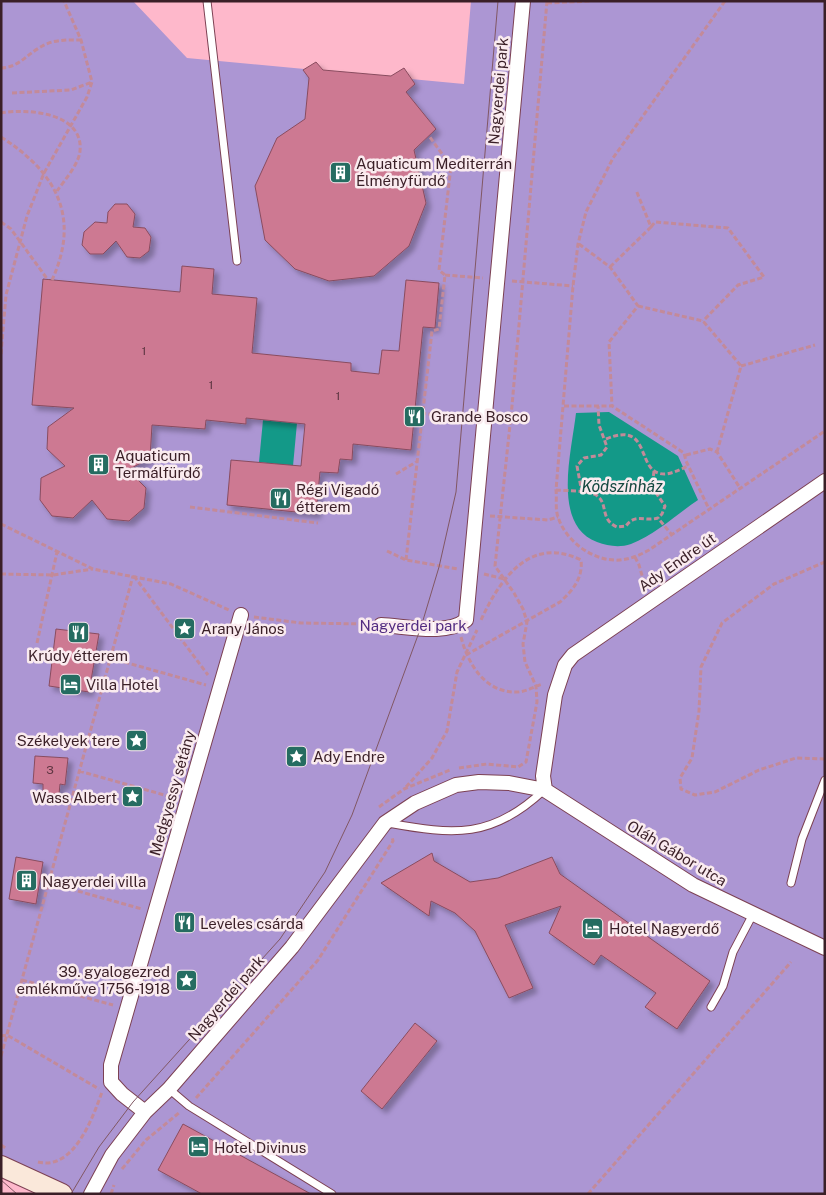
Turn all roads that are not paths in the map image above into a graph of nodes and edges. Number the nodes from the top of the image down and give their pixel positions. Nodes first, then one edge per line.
1 (207, 1) edge
2 (523, 1) edge
3 (237, 261) dead end
4 (825, 481) edge
5 (241, 615) dead end
6 (381, 624) dead end
7 (825, 780) edge
8 (545, 790) junction
9 (385, 823) junction
10 (791, 883) dead end
11 (753, 914) junction
12 (825, 948) edge
13 (711, 1007) dead end
14 (169, 1089) junction
15 (146, 1112) junction
16 (7, 1159) edge
17 (56, 1192) edge
18 (91, 1194) edge
19 (332, 1194) edge

1 - 3 lane
2 - 6 street, Nagyerdei park
4 - 8 street, Ady Endre út
5 - 15 street, Medgyessy sétány
7 - 10 lane
8 - 9 street, Nagyerdei park
8 - 9 lane
8 - 11 street, Oláh Gábor utca
9 - 14 street, Nagyerdei park
11 - 12 street, Oláh Gábor utca
11 - 13 lane
14 - 15 street, Nagyerdei park
14 - 19 lane
15 - 18 street, Nagyerdei park
16 - 17 street

